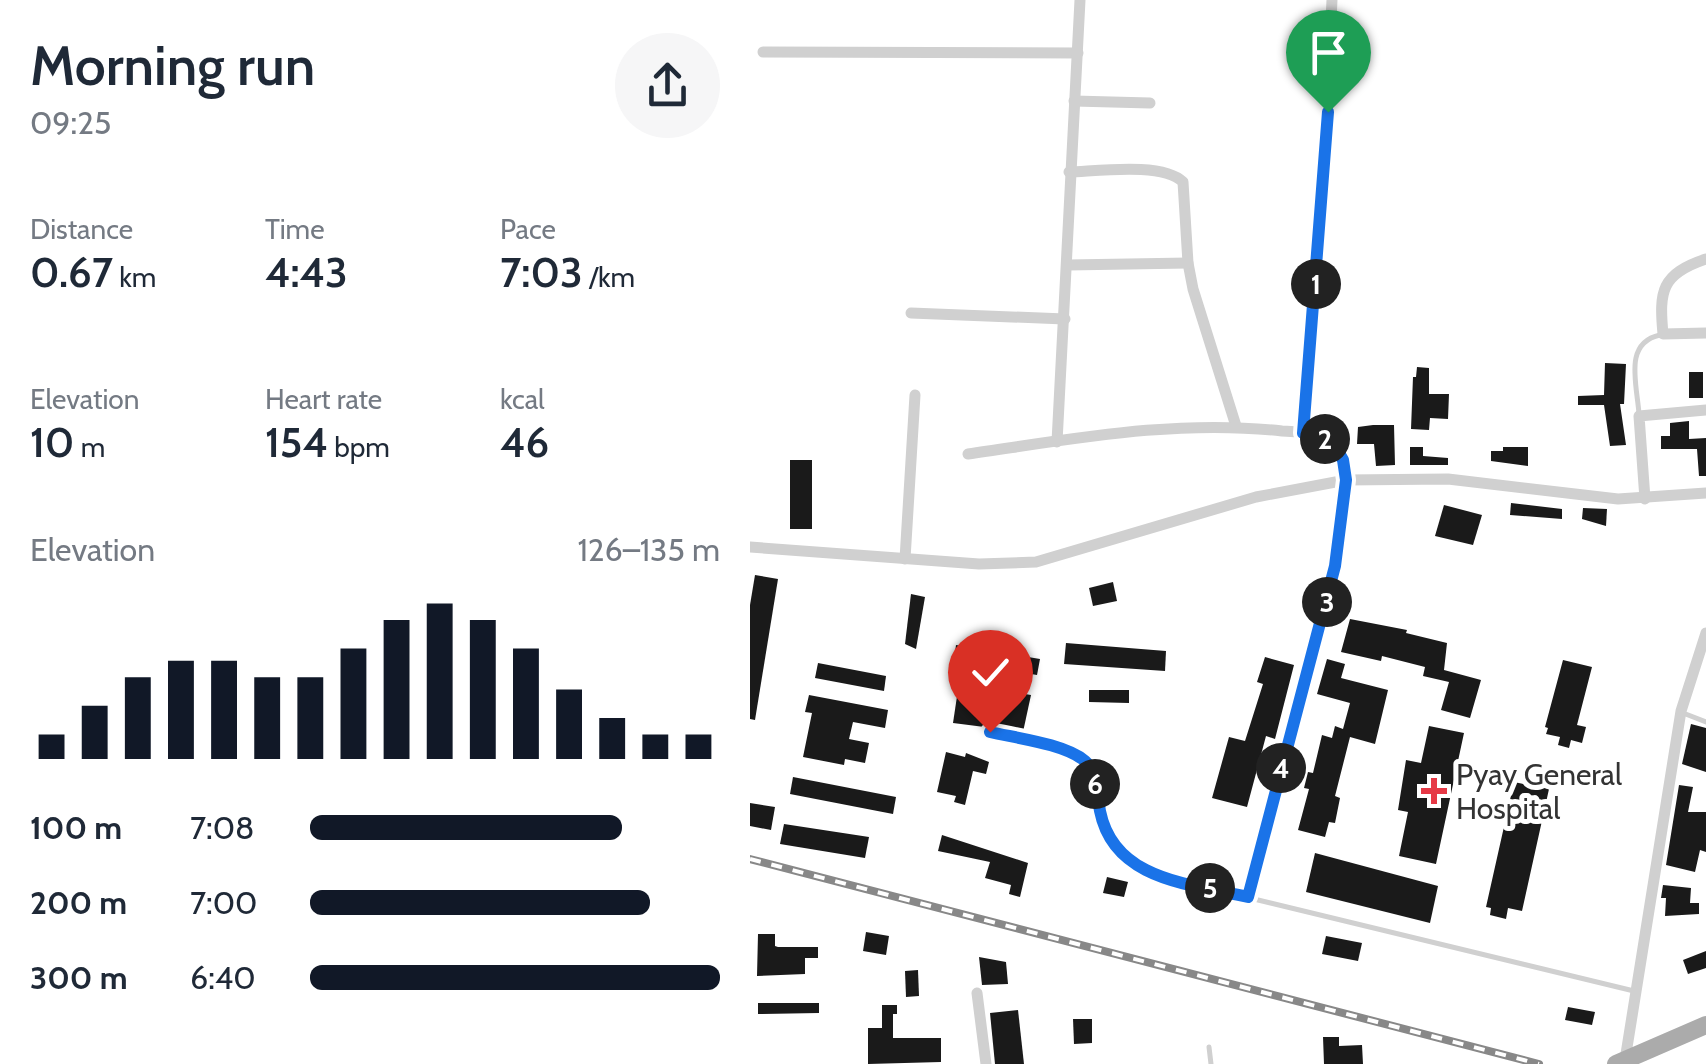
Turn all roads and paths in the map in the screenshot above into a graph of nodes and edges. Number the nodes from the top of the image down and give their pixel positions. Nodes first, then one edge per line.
1 (1080, 0) edge
2 (1332, 0) edge
3 (763, 52) dead end
4 (1078, 54) junction
5 (1074, 101) junction
6 (1150, 103) dead end
7 (1069, 172) junction
8 (1706, 259) edge
9 (1188, 263) junction
10 (1068, 265) junction
11 (912, 313) dead end
12 (1065, 318) junction
13 (1706, 333) edge
14 (1663, 334) junction
15 (915, 394) dead end
16 (1706, 410) edge
17 (1640, 416) junction
18 (1236, 426) junction
19 (1303, 433) junction
20 (1058, 442) junction
21 (968, 454) dead end
22 (1346, 480) junction
23 (1706, 493) edge
24 (1645, 499) junction
25 (750, 546) edge
26 (905, 559) junction
27 (1705, 640) edge
28 (1681, 712) junction
29 (1706, 722) edge
30 (990, 732) dead end
31 (1248, 897) junction
32 (1634, 991) junction
33 (977, 993) dead end
34 (1706, 1025) edge
35 (1209, 1047) dead end
36 (1621, 1062) edge
37 (986, 1064) edge
38 (1212, 1064) edge

1 - 4 street
2 - 19 street
3 - 4 street
4 - 5 street
5 - 6 street
5 - 7 street
7 - 9 street
7 - 10 street
8 - 14 street
9 - 10 street
9 - 18 street
10 - 12 street
11 - 12 street
12 - 20 street
13 - 14 street
14 - 17 lane
15 - 26 street
16 - 17 street
17 - 24 street
18 - 19 street
18 - 20 street
19 - 22 street
20 - 21 street
22 - 24 street
22 - 26 street
22 - 31 lane
23 - 24 street
25 - 26 street
27 - 28 street
28 - 29 lane
28 - 32 street
30 - 31 lane
31 - 32 lane
32 - 36 street
33 - 37 street
34 - 36 main road
35 - 38 lane

